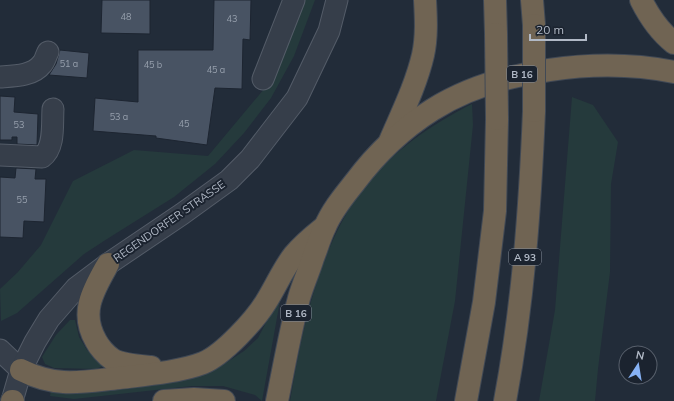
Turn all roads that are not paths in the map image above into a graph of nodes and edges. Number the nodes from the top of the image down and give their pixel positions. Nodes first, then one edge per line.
1 (294, 0) edge
2 (336, 0) edge
3 (425, 0) edge
4 (495, 0) edge
5 (532, 0) edge
6 (640, 0) edge
7 (648, 0) edge
8 (674, 24) edge
9 (674, 43) edge
10 (48, 52) dead end
11 (674, 72) edge
12 (0, 77) edge
13 (263, 80) dead end
14 (53, 109) dead end
15 (388, 144) junction
16 (0, 155) edge
17 (324, 227) junction
18 (108, 264) junction
19 (0, 350) edge
20 (182, 368) junction
21 (21, 370) junction
22 (0, 394) edge
23 (12, 401) edge
24 (164, 401) edge
25 (224, 401) edge
26 (277, 401) edge
27 (466, 401) edge
28 (505, 401) edge

1 - 13 street
2 - 18 street, REGENDORFER STRASSE
3 - 15 highway
4 - 27 highway, bridge
5 - 28 highway, A 93, bridge
6 - 9 highway
7 - 8 highway
10 - 12 street
11 - 15 highway, B 16
14 - 16 street
15 - 17 highway, B 16
17 - 20 highway, B 16
17 - 26 highway, B 16
18 - 20 highway, B 16
18 - 21 street, REGENDORFER STRASSE
19 - 21 street
20 - 21 highway, B 16
21 - 23 street, REGENDORFER STRASSE
22 - 23 street
24 - 25 highway

